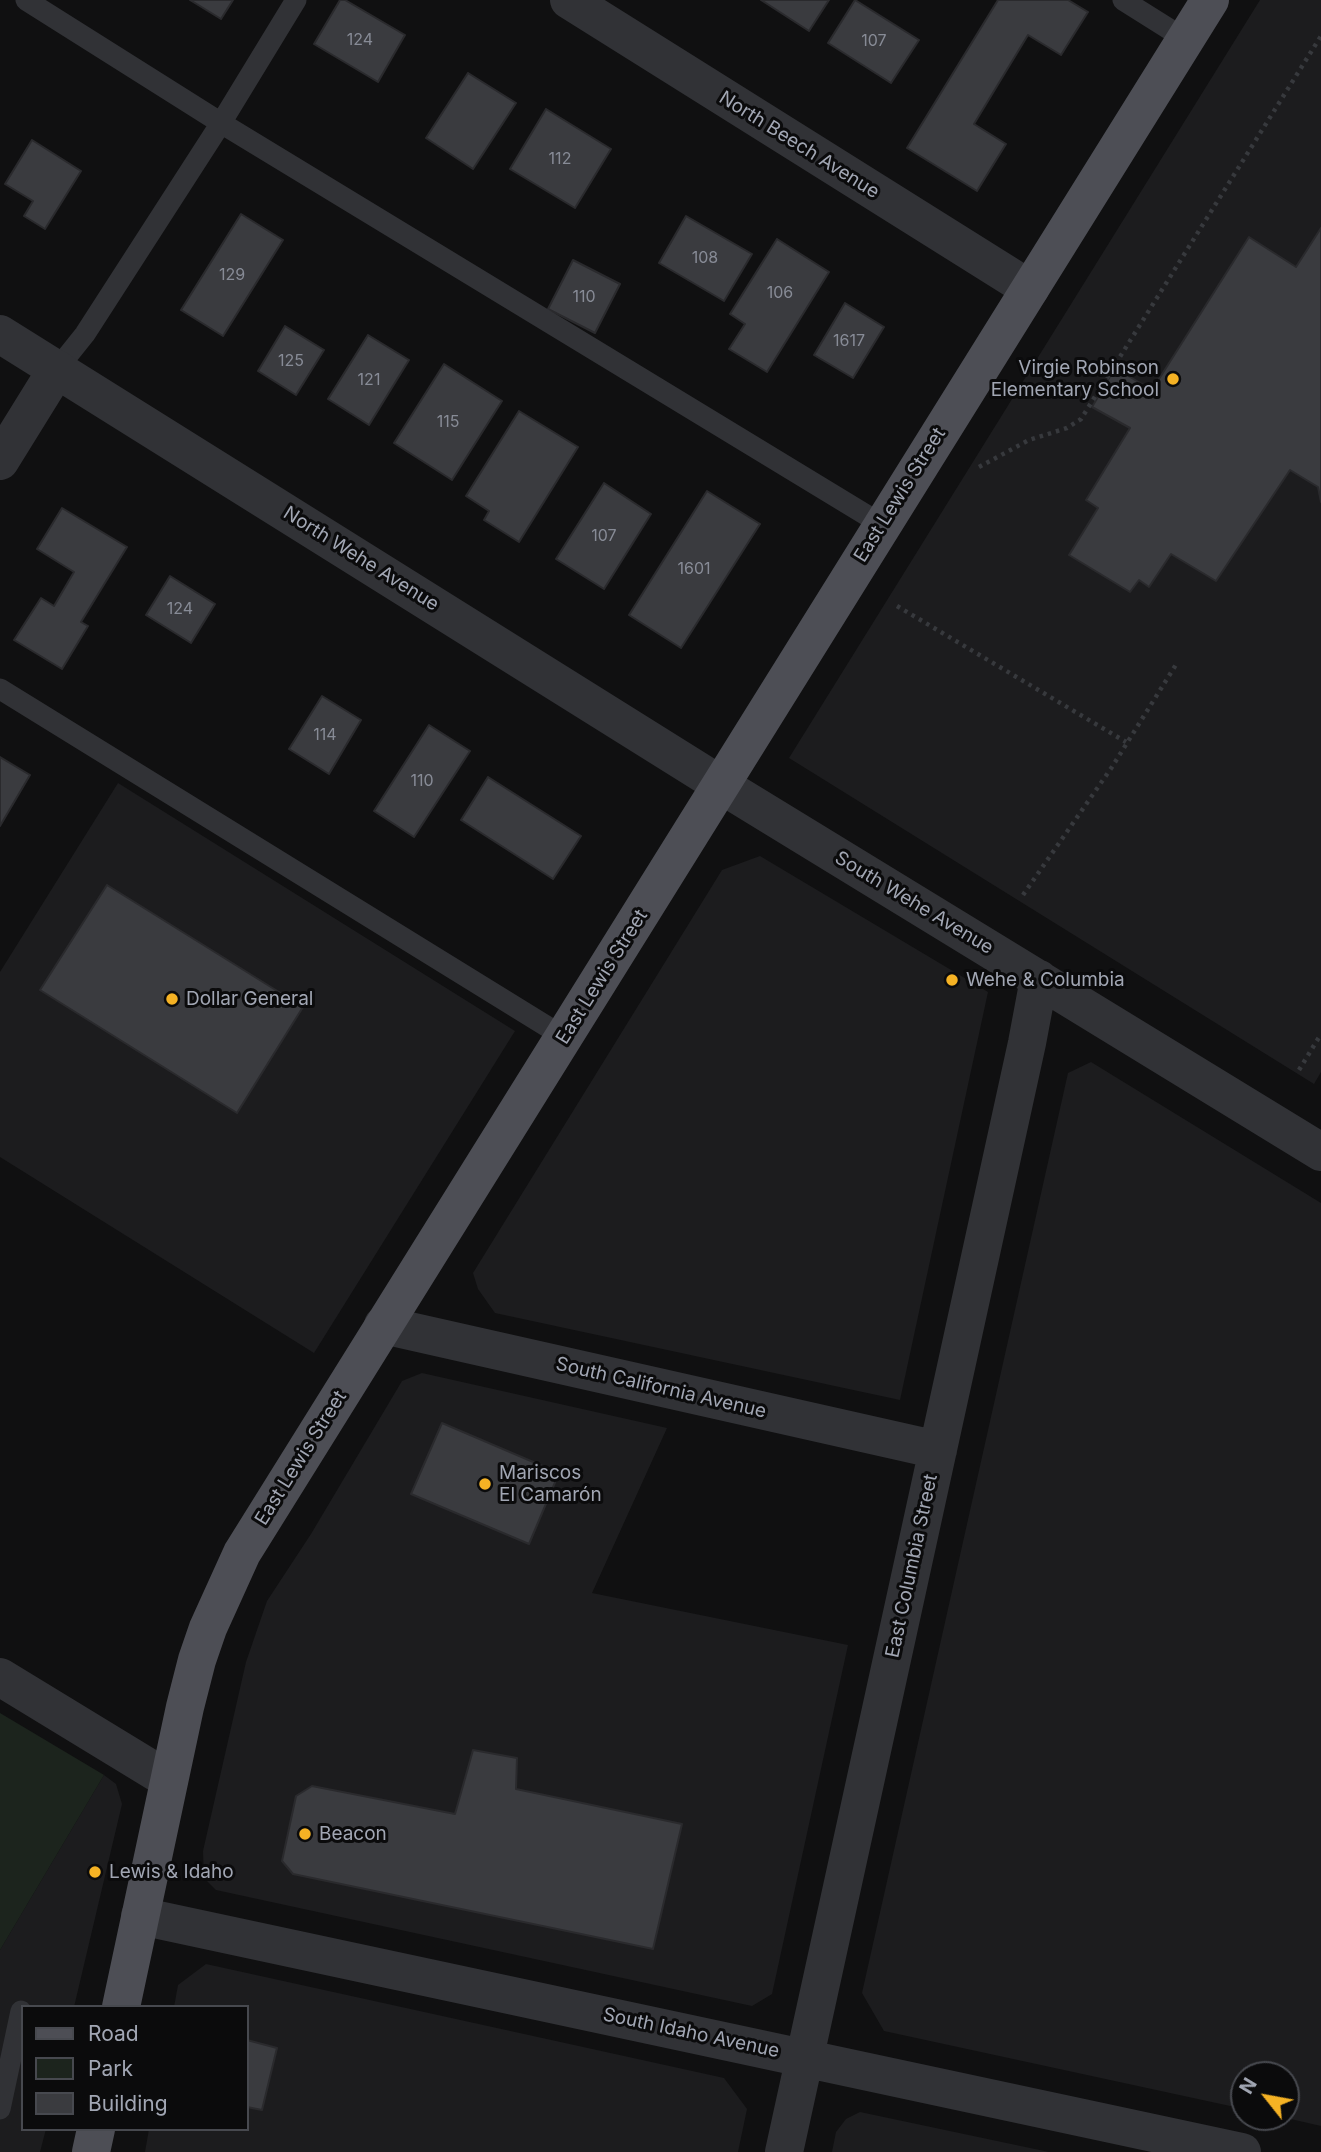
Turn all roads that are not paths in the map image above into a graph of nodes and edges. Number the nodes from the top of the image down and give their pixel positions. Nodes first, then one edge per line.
1 (26, 0) edge
2 (296, 0) edge
3 (569, 0) edge
4 (1123, 0) edge
5 (1210, 0) edge
6 (1185, 39) junction
7 (221, 123) junction
8 (1030, 289) junction
9 (0, 334) edge
10 (57, 369) junction
11 (0, 461) edge
12 (881, 524) junction
13 (0, 689) edge
14 (721, 785) junction
15 (1039, 979) junction
16 (564, 1037) junction
17 (1321, 1152) edge
18 (383, 1325) junction
19 (938, 1450) junction
20 (0, 1677) edge
21 (169, 1780) junction
22 (140, 1916) junction
23 (121, 2005) edge
24 (15, 2009) edge
25 (805, 2057) junction
26 (0, 2109) edge
27 (96, 2131) edge
28 (91, 2152) edge
29 (784, 2152) edge
30 (1242, 2152) edge

1 - 7 lane
2 - 7 lane
3 - 8 street, North Beech Avenue
4 - 6 lane
5 - 6 main road, East Lewis Street
6 - 8 main road, East Lewis Street
7 - 10 lane
7 - 12 lane
8 - 12 main road, East Lewis Street
9 - 10 street, North Wehe Avenue
10 - 11 street
10 - 14 street, North Wehe Avenue
12 - 14 main road, East Lewis Street
13 - 16 lane
14 - 15 street, South Wehe Avenue
14 - 16 main road, East Lewis Street
15 - 17 street, South Wehe Avenue
15 - 19 street, East Columbia Street
16 - 18 main road, East Lewis Street
18 - 19 street, South California Avenue
18 - 21 main road, East Lewis Street
19 - 25 street, East Columbia Street
20 - 21 street
21 - 22 main road, East Lewis Street
22 - 23 main road, East Lewis Street
22 - 25 street, South Idaho Avenue
24 - 26 lane
25 - 29 street, East Columbia Street
25 - 30 street, South Idaho Avenue
27 - 28 main road

